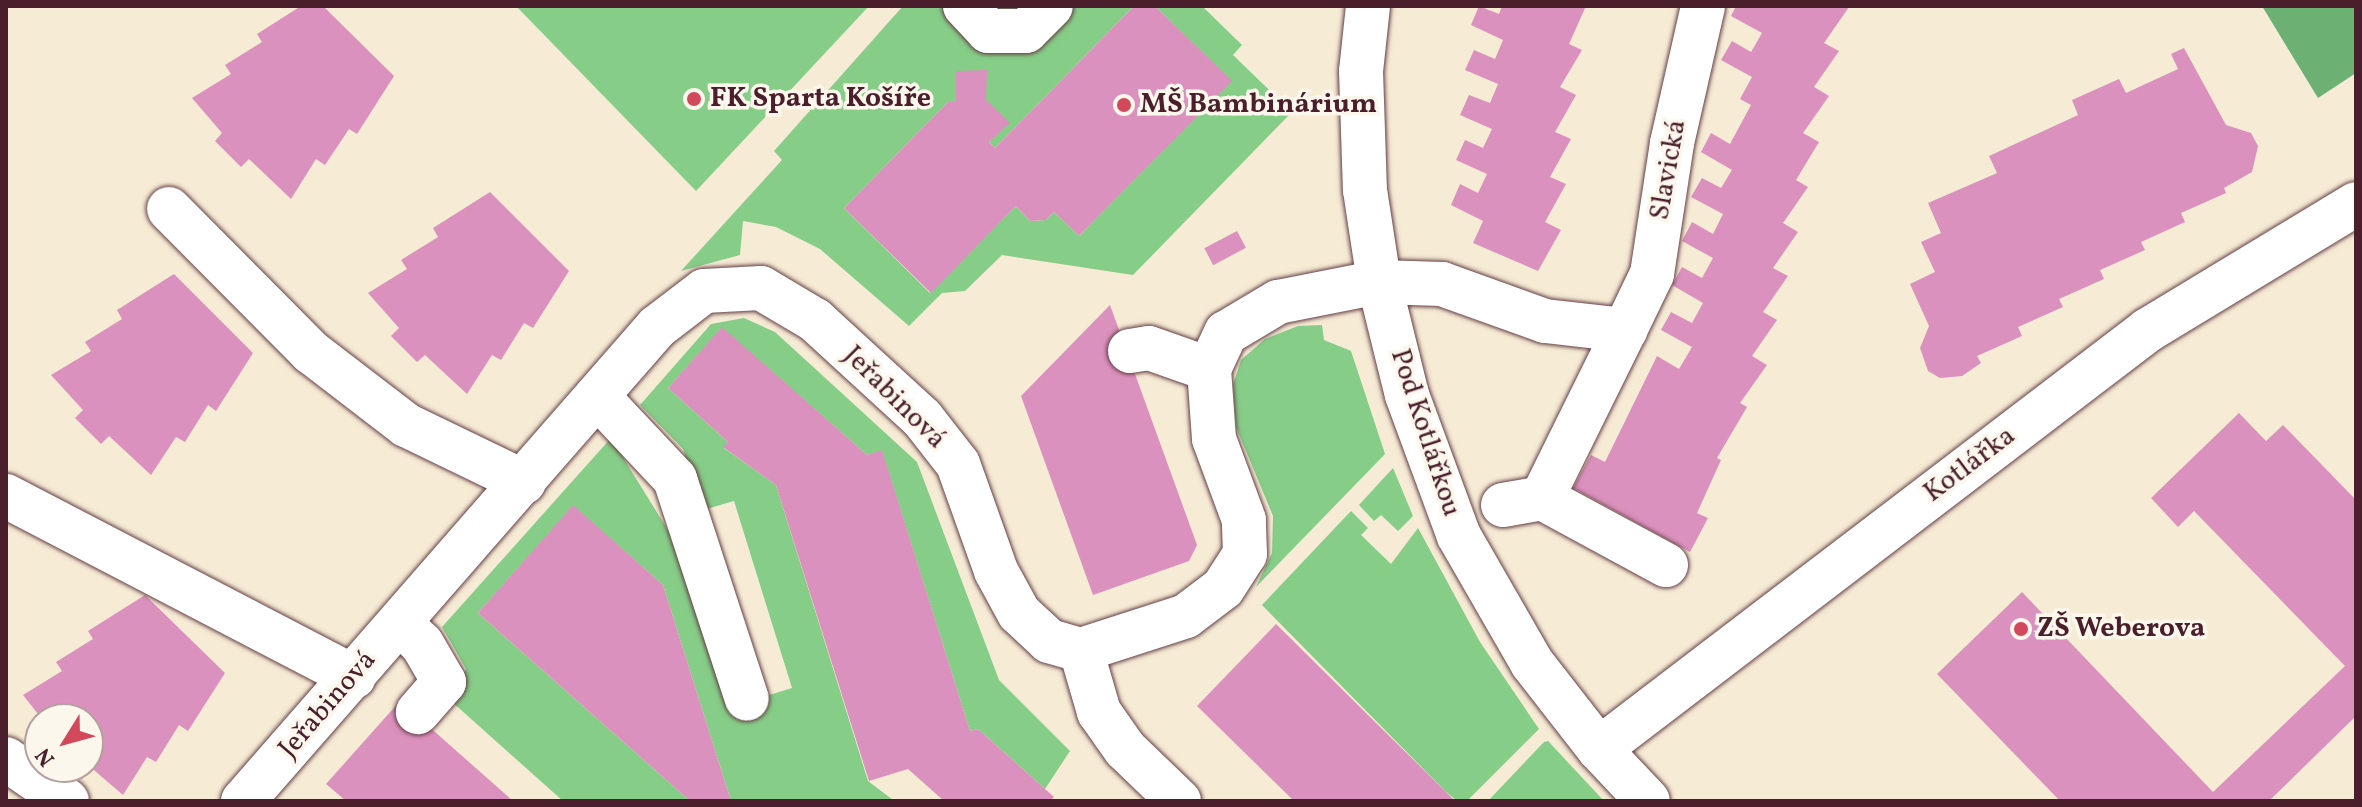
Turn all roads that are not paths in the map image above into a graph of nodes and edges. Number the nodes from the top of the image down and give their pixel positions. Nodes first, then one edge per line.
1 (965, 6) edge
2 (1051, 6) edge
3 (1368, 6) edge
4 (1703, 6) edge
5 (2356, 204) edge
6 (169, 209) dead end
7 (1379, 282) junction
8 (1625, 330) junction
9 (1130, 351) dead end
10 (1209, 369) junction
11 (599, 398) junction
12 (524, 482) junction
13 (6, 496) edge
14 (1666, 565) dead end
15 (400, 623) junction
16 (1081, 650) junction
17 (354, 677) junction
18 (747, 699) dead end
19 (418, 712) dead end
20 (1599, 749) junction
21 (6, 759) edge
22 (253, 798) edge
23 (67, 801) edge
24 (1179, 801) edge
25 (1648, 801) edge

1 - 2 street
3 - 7 street, Pod Kotlářkou
4 - 8 street, Slavická
5 - 20 street, Kotlářka
6 - 12 street
7 - 8 street
7 - 10 street
7 - 20 street, Pod Kotlářkou
8 - 14 street, Slavická
9 - 10 street
10 - 16 street
11 - 12 street, Jeřabinová
11 - 16 street, Jeřabinová
11 - 18 street
12 - 15 street, Jeřabinová
13 - 17 street
15 - 17 street, Jeřabinová
15 - 19 street
16 - 24 street
17 - 22 street, Jeřabinová
20 - 25 street, Pod Kotlářkou
21 - 23 street

